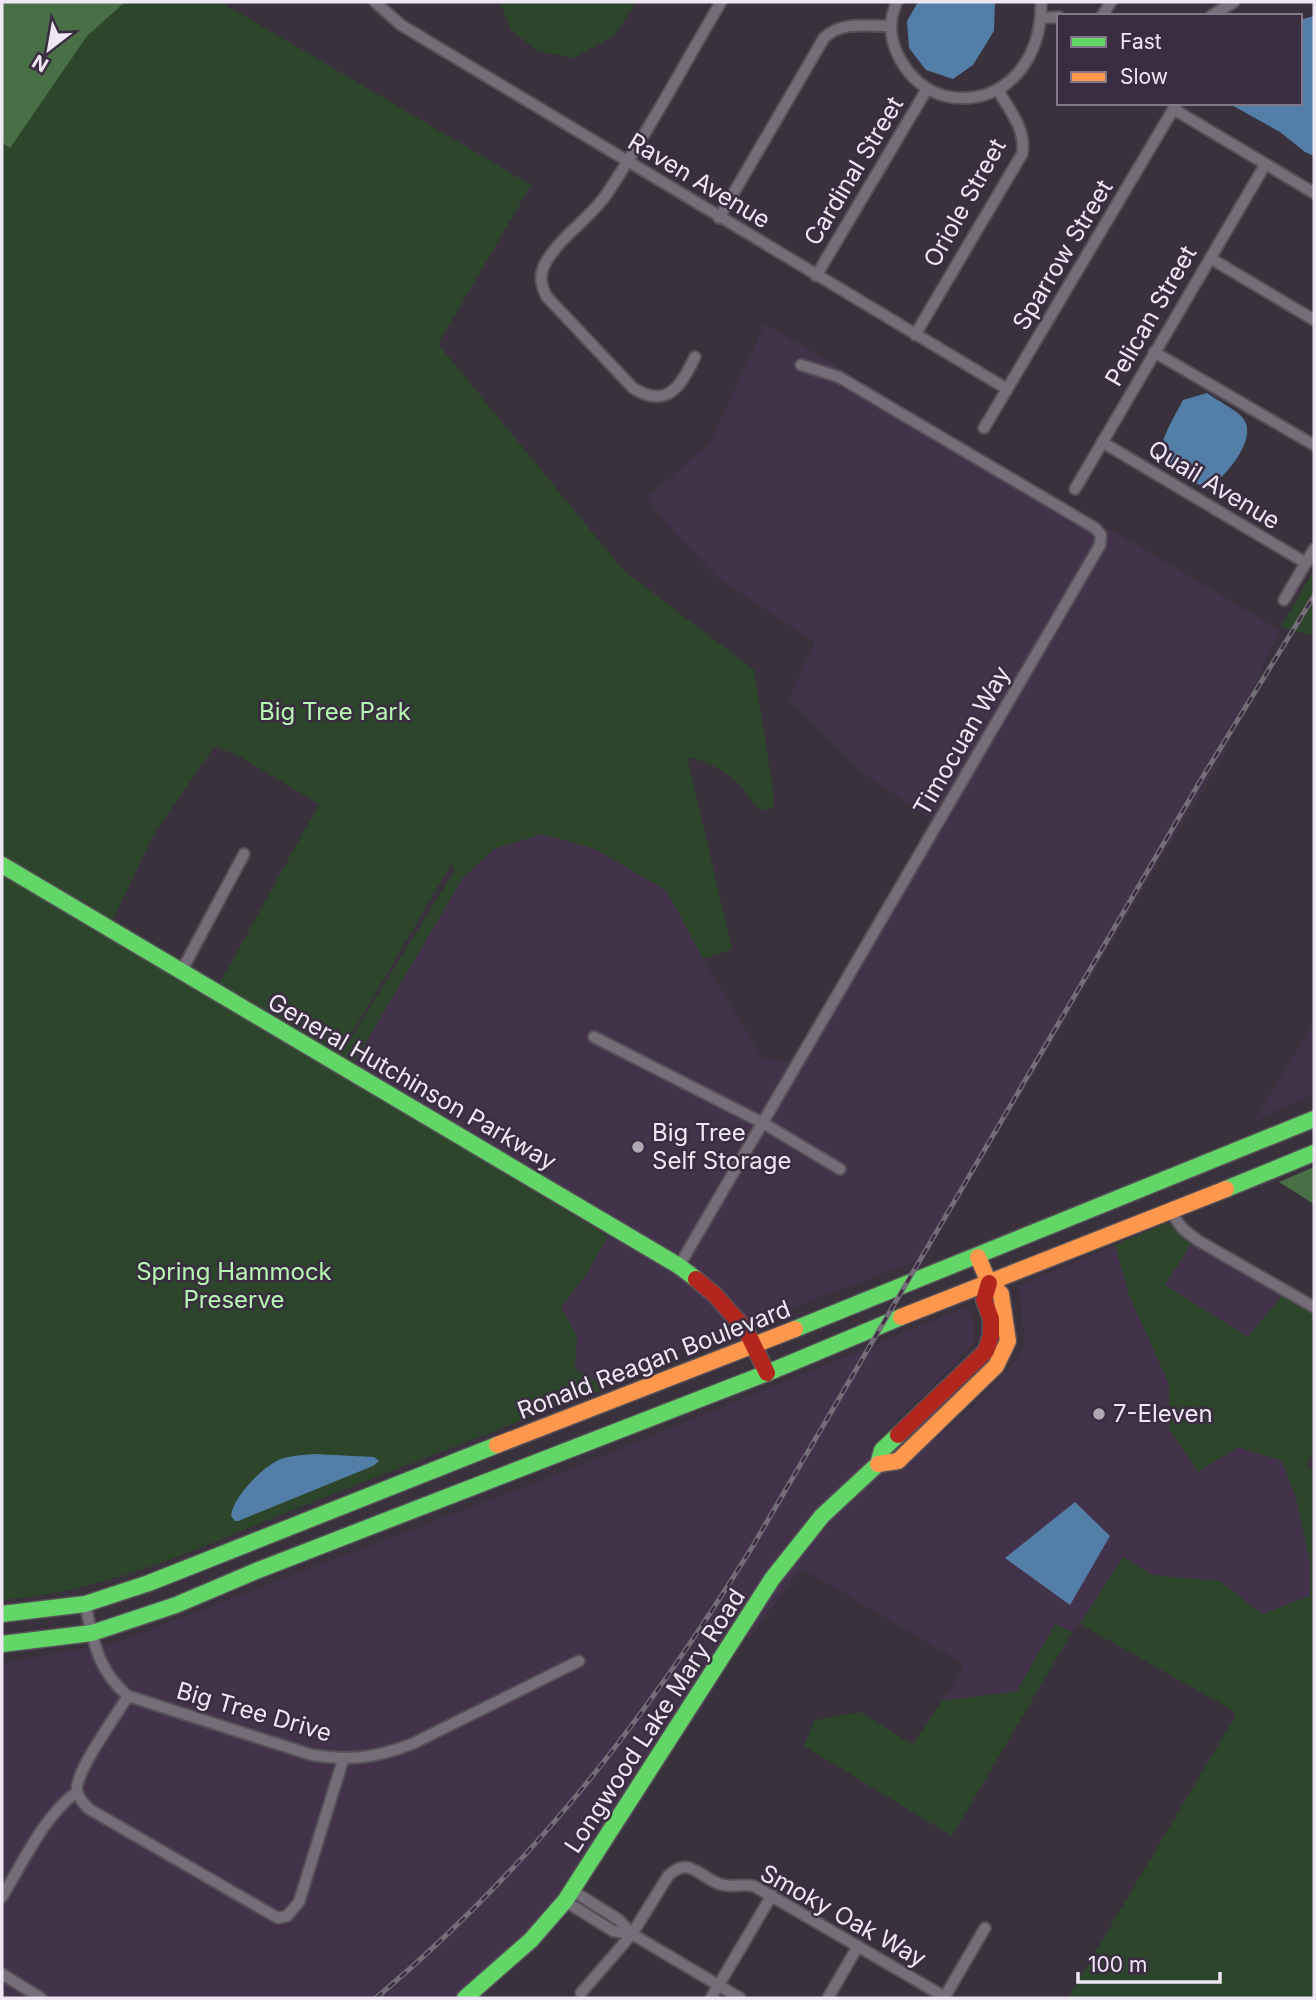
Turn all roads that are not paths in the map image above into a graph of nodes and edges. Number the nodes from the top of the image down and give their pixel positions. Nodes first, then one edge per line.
1 (375, 2) edge
2 (721, 2) edge
3 (897, 2) edge
4 (1041, 2) edge
5 (1234, 2) edge
6 (1213, 14) edge
7 (1041, 18) junction
8 (1057, 18) edge
9 (890, 26) junction
10 (927, 89) junction
11 (998, 90) junction
12 (1176, 107) edge
13 (626, 162) junction
14 (1265, 165) junction
15 (1314, 193) edge
16 (719, 218) junction
17 (1209, 258) junction
18 (816, 276) junction
19 (1314, 320) edge
20 (915, 335) junction
21 (1154, 352) junction
22 (695, 357) dead end
23 (800, 365) dead end
24 (1007, 389) junction
25 (984, 428) dead end
26 (1102, 442) junction
27 (1314, 445) edge
28 (1075, 489) dead end
29 (1314, 549) edge
30 (1306, 564) junction
31 (1284, 600) dead end
32 (244, 854) dead end
33 (2, 865) edge
34 (181, 972) junction
35 (594, 1037) dead end
36 (1314, 1119) edge
37 (763, 1123) junction
38 (1314, 1153) edge
39 (840, 1169) dead end
40 (1171, 1212) junction
41 (978, 1256) junction
42 (680, 1266) junction
43 (989, 1283) junction
44 (1314, 1307) edge
45 (754, 1345) junction
46 (768, 1373) junction
47 (85, 1604) junction
48 (2, 1614) edge
49 (92, 1633) junction
50 (2, 1644) edge
51 (579, 1661) dead end
52 (128, 1696) junction
53 (343, 1760) junction
54 (77, 1792) junction
55 (772, 1895) junction
56 (569, 1896) junction
57 (2, 1897) edge
58 (611, 1914) junction
59 (603, 1925) junction
60 (985, 1928) dead end
61 (632, 1934) junction
62 (858, 1946) junction
63 (2, 1974) edge
64 (719, 1984) junction
65 (581, 1993) dead end
66 (41, 1998) edge
67 (465, 1998) edge
68 (710, 1998) edge
69 (740, 1998) edge
70 (828, 1998) edge
71 (944, 1998) edge

1 - 13 street, Raven Avenue
2 - 13 street
3 - 9 street
4 - 7 street
5 - 6 street
7 - 8 street
7 - 11 street
9 - 10 street
9 - 16 street
10 - 11 street
10 - 18 street, Cardinal Street
11 - 20 street, Oriole Street
12 - 14 street
12 - 24 street, Sparrow Street
13 - 16 street, Raven Avenue
13 - 22 street
14 - 15 street
14 - 17 street, Pelican Street
16 - 18 street, Raven Avenue
17 - 19 street
17 - 21 street, Pelican Street
18 - 20 street, Raven Avenue
20 - 24 street, Raven Avenue
21 - 26 street, Pelican Street
21 - 27 street
23 - 37 street, Timocuan Way
24 - 25 street, Sparrow Street
26 - 28 street, Pelican Street
26 - 30 street, Quail Avenue
29 - 30 street
30 - 31 street
32 - 34 street
33 - 34 main road, General Hutchinson Parkway
34 - 42 main road, General Hutchinson Parkway
35 - 37 street
36 - 41 main road, Ronald Reagan Boulevard
37 - 39 street
37 - 42 street, Timocuan Way
38 - 40 main road
40 - 43 main road
40 - 44 street
41 - 43 main road, Longwood Lake Mary Road
41 - 45 main road, Ronald Reagan Boulevard
42 - 45 main road, General Hutchinson Parkway
43 - 46 main road
43 - 56 main road, Longwood Lake Mary Road
45 - 46 main road, General Hutchinson Parkway
45 - 47 main road, Ronald Reagan Boulevard
46 - 49 main road
47 - 48 main road, Ronald Reagan Boulevard
47 - 49 street, Big Tree Drive
49 - 50 main road
49 - 52 street, Big Tree Drive
51 - 53 street, Big Tree Drive
52 - 53 street, Big Tree Drive
52 - 54 street
53 - 54 street
54 - 57 street
55 - 61 street, Smoky Oak Way
55 - 62 street, Smoky Oak Way
55 - 64 street
56 - 58 street
56 - 59 street
56 - 67 main road, Longwood Lake Mary Road
58 - 59 street
58 - 61 street
59 - 61 street
60 - 71 street
61 - 64 street
61 - 65 street, Smoky Oak Way
62 - 70 street
62 - 71 street, Smoky Oak Way
63 - 66 street
64 - 68 street
64 - 69 street

